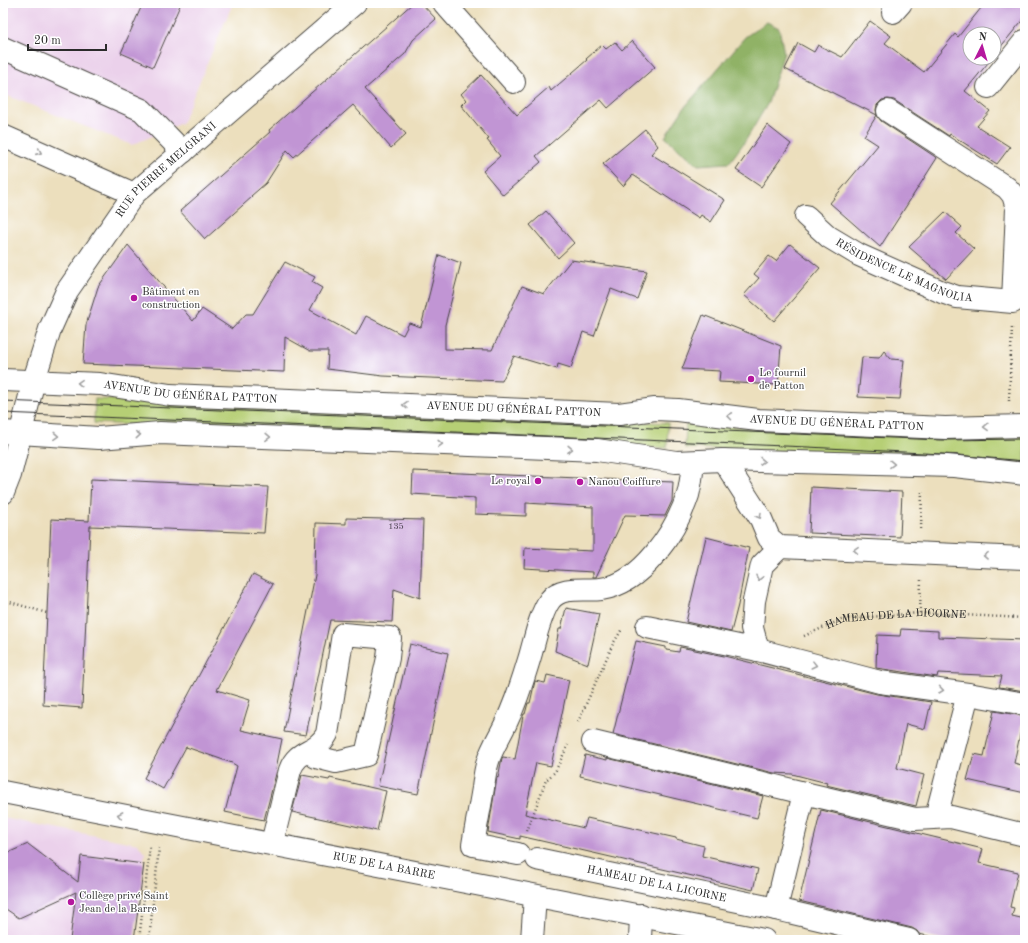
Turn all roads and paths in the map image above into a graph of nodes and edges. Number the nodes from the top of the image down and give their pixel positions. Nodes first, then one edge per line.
1 (355, 3) edge
2 (444, 3) edge
3 (1025, 41) edge
4 (3, 48) edge
5 (514, 82) dead end
6 (988, 87) dead end
7 (888, 111) dead end
8 (3, 136) edge
9 (183, 152) junction
10 (134, 194) junction
11 (806, 216) dead end
12 (1012, 302) junction
13 (3, 380) edge
14 (34, 380) junction
15 (1017, 426) edge
16 (12, 433) edge
17 (723, 460) junction
18 (693, 462) junction
19 (1025, 474) edge
20 (3, 493) edge
21 (780, 547) junction
22 (1025, 558) edge
23 (3, 600) edge
24 (47, 613) dead end
25 (1025, 618) edge
26 (623, 626) dead end
27 (647, 627) dead end
28 (767, 653) junction
29 (968, 694) junction
30 (1025, 704) edge
31 (577, 725) dead end
32 (571, 739) dead end
33 (593, 742) dead end
34 (311, 750) junction
35 (3, 792) edge
36 (804, 793) junction
37 (936, 817) junction
38 (1025, 835) edge
39 (272, 843) junction
40 (160, 844) dead end
41 (150, 847) dead end
42 (528, 857) junction
43 (535, 896) junction
44 (776, 909) junction
45 (641, 915) junction
46 (139, 940) edge
47 (149, 940) edge
48 (532, 940) edge
49 (640, 940) edge
50 (764, 940) edge
51 (910, 940) edge

1 - 9 street, RUE PIERRE MELGRANI
2 - 5 street
3 - 6 street
4 - 9 street
7 - 12 street
8 -> 10 street
9 - 10 street, RUE PIERRE MELGRANI
10 - 14 street, RUE PIERRE MELGRANI
11 - 12 street, RÉSIDENCE LE MAGNOLIA
12 - 15 path
13 - 14 street, AVENUE DU GÉNÉRAL PATTON
15 -> 14 street, AVENUE DU GÉNÉRAL PATTON
14 - 16 street, RUE PIERRE MELGRANI
16 -> 18 street
16 - 20 street, RUE PIERRE MELGRANI
17 - 18 street
17 -> 19 street
17 -> 21 street
18 - 42 street, HAMEAU DE LA LICORNE
22 -> 21 street
21 -> 28 street
23 - 24 path
25 - 28 path, HAMEAU DE LA LICORNE
26 - 31 path
27 - 28 street
28 -> 29 street
29 - 30 street
29 - 37 street
32 - 42 path
33 - 36 street
34 - 34 street
34 - 39 street
39 -> 35 street, RUE DE LA BARRE
36 - 37 street
36 - 44 street
37 - 38 street
39 - 43 street, RUE DE LA BARRE
40 - 47 path
41 - 46 path
42 - 44 street, HAMEAU DE LA LICORNE
43 - 45 street, RUE DE LA BARRE
43 - 48 street
44 - 51 street, HAMEAU DE LA LICORNE
45 - 49 street
45 - 50 street, RUE DE LA BARRE

